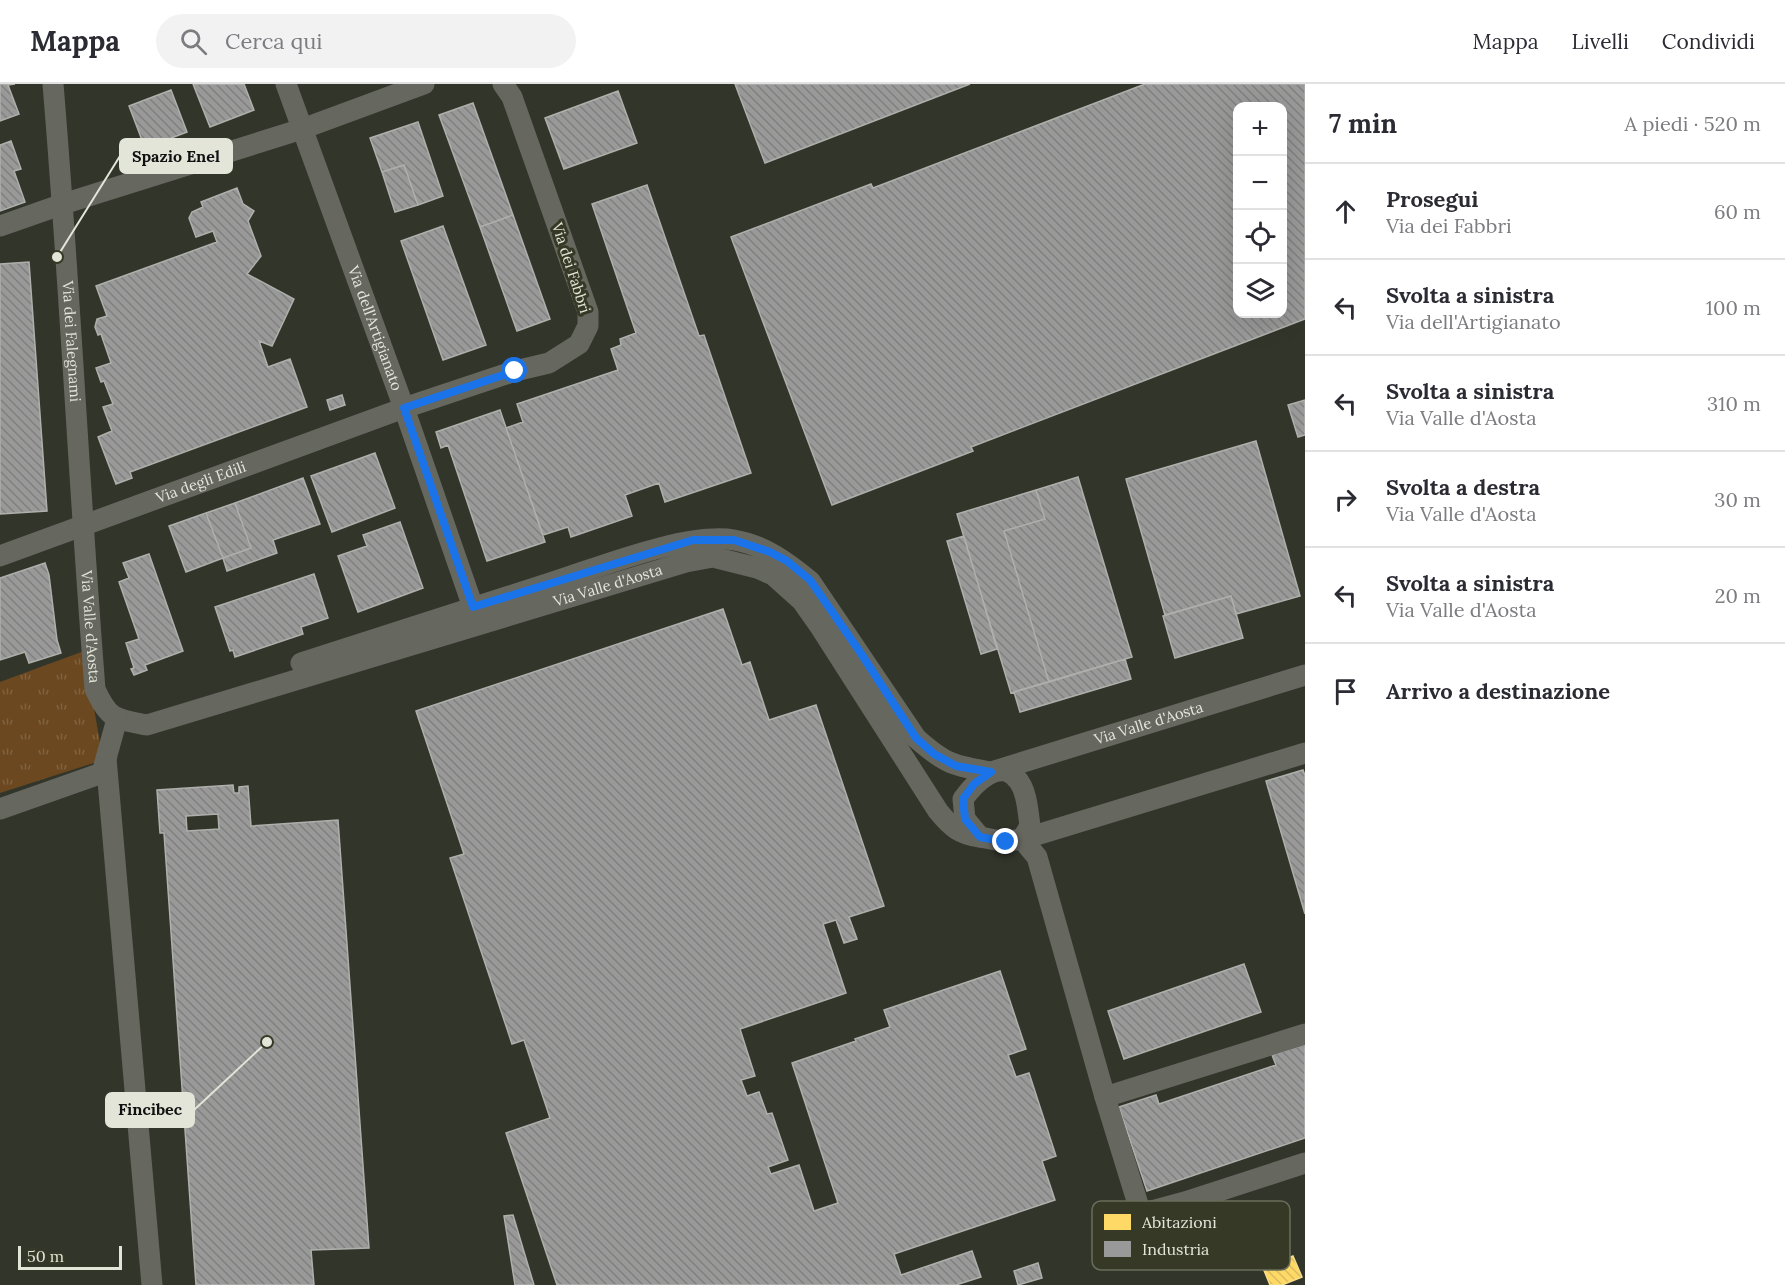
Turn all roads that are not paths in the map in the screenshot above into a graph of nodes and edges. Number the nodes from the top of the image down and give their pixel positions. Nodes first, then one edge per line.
1 (53, 84) edge
2 (286, 84) edge
3 (424, 84) edge
4 (503, 84) edge
5 (302, 129) junction
6 (63, 204) junction
7 (0, 226) edge
8 (404, 408) junction
9 (82, 526) junction
10 (0, 556) edge
11 (473, 607) junction
12 (1305, 675) edge
13 (117, 719) junction
14 (1305, 753) edge
15 (106, 758) junction
16 (991, 772) junction
17 (0, 809) edge
18 (980, 837) junction
19 (1022, 839) junction
20 (1305, 1034) edge
21 (1105, 1097) junction
22 (1305, 1163) edge
23 (1137, 1201) edge
24 (1188, 1201) edge
25 (152, 1285) edge

1 - 6 street, Via dei Falegnami
2 - 5 street, Via dell'Artigianato
3 - 5 street
4 - 8 street, Via dei Fabbri
5 - 6 street
5 - 8 street, Via dell'Artigianato
6 - 7 street
6 - 9 street, Via dei Falegnami
8 - 9 street, Via degli Edili
8 - 11 street, Via dell'Artigianato
9 - 10 street, Via degli Edili
9 - 13 street, Via Valle d'Aosta
11 - 13 street, Via Valle d'Aosta
11 - 16 street, Via Valle d'Aosta
12 - 16 street, Via Valle d'Aosta
13 - 15 street
13 - 18 street, Via Valle d'Aosta
14 - 19 street, Via Valle d'Aosta
15 - 17 street
15 - 25 street
16 - 18 street, Via Valle d'Aosta
16 - 19 street, Via Valle d'Aosta
18 - 19 street, Via Valle d'Aosta
19 - 21 street
20 - 21 street
21 - 23 street
22 - 24 street

